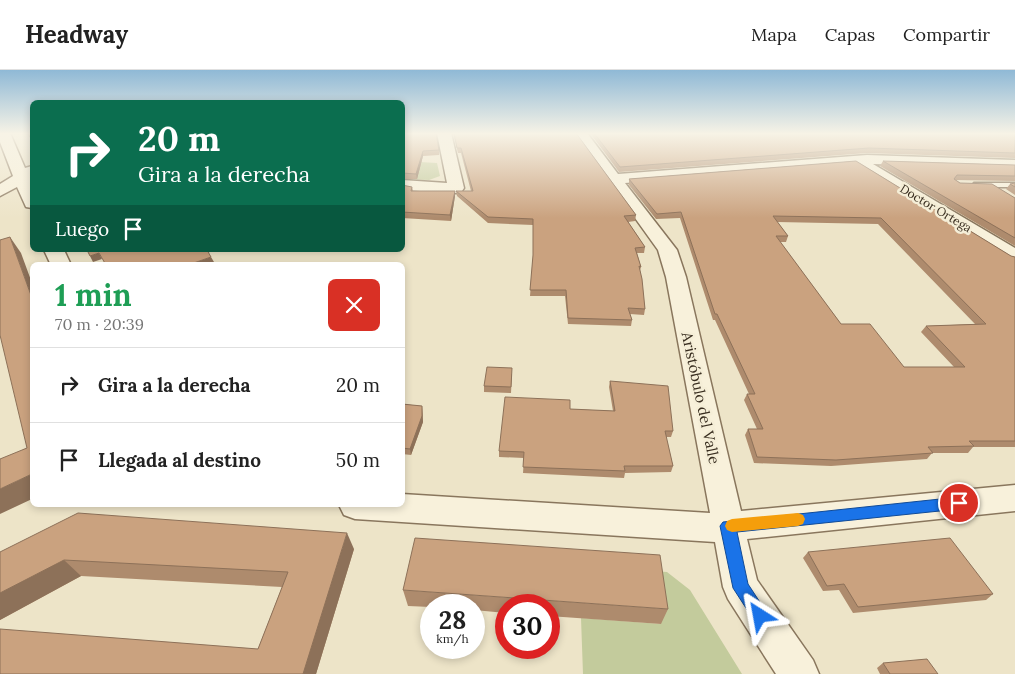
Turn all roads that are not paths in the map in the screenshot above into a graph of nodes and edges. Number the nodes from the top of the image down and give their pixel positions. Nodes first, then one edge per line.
1 (20, 161) edge
2 (450, 161) edge
3 (601, 161) edge
4 (842, 161) edge
5 (859, 161) edge
6 (904, 161) edge
7 (1015, 164) edge
8 (27, 173) edge
9 (614, 179) junction
10 (966, 184) edge
11 (405, 185) edge
12 (991, 185) junction
13 (1015, 185) edge
14 (0, 191) edge
15 (30, 191) edge
16 (1007, 196) edge
17 (1015, 256) edge
18 (1015, 498) edge
19 (386, 507) edge
20 (728, 526) junction
21 (799, 674) edge

1 - 8 street
2 - 11 street
3 - 9 street, Aristóbulo del Valle
4 - 9 street
5 - 17 street, Doctor Ortega
6 - 7 street
8 - 14 street
8 - 15 street
9 - 20 street, Aristóbulo del Valle
10 - 12 lane
12 - 13 lane
12 - 16 lane
18 - 20 street
19 - 20 street
20 - 21 street, Aristóbulo del Valle

